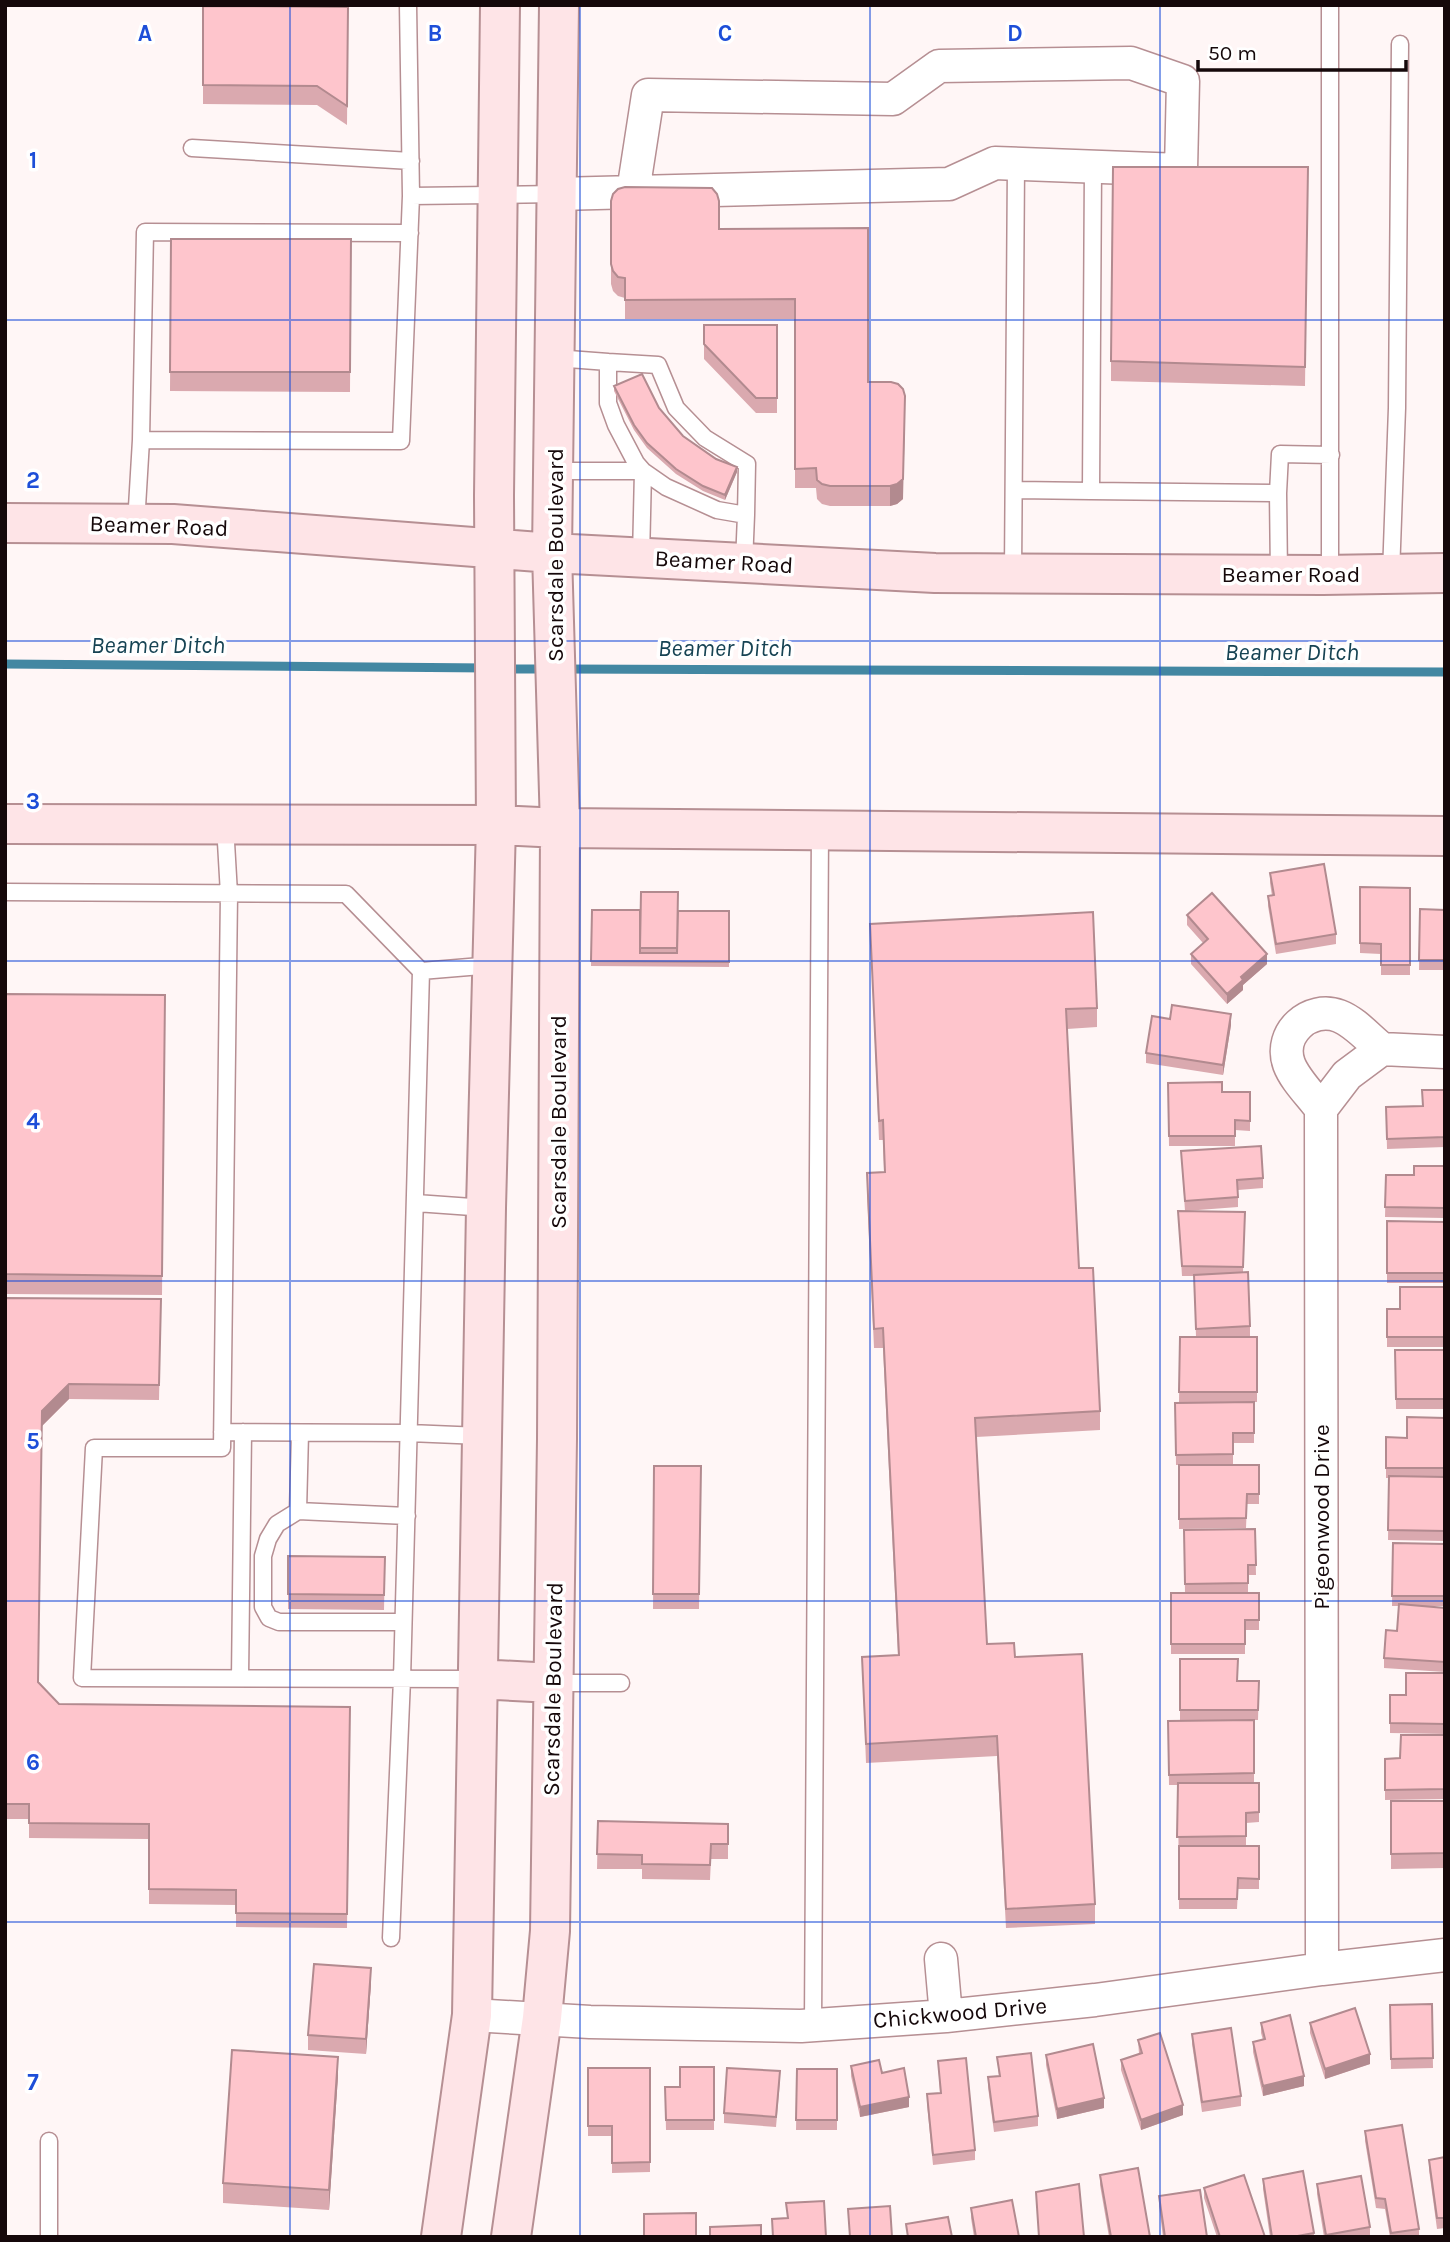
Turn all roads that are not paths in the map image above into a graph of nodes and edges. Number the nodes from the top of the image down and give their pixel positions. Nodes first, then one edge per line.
1 (408, 5) edge
2 (499, 5) edge
3 (559, 5) edge
4 (1330, 5) edge
5 (1400, 44) dead end
6 (192, 148) dead end
7 (411, 160) junction
8 (1016, 164) junction
9 (1093, 167) junction
10 (633, 192) junction
11 (556, 194) junction
12 (498, 195) junction
13 (411, 196) junction
14 (410, 233) junction
15 (555, 358) junction
16 (608, 362) junction
17 (664, 380) junction
18 (646, 387) edge
19 (672, 398) junction
20 (655, 406) edge
21 (687, 419) junction
22 (673, 431) edge
23 (141, 440) junction
24 (650, 451) edge
25 (1331, 455) junction
26 (640, 467) junction
27 (554, 471) junction
28 (1014, 490) junction
29 (1090, 491) junction
30 (1278, 493) junction
31 (746, 515) junction
32 (5, 523) edge
33 (136, 524) junction
34 (552, 553) junction
35 (641, 558) junction
36 (495, 562) junction
37 (744, 563) junction
38 (1013, 573) junction
39 (1445, 573) edge
40 (1391, 574) junction
41 (1279, 575) junction
42 (1330, 575) junction
43 (496, 809) junction
44 (559, 811) junction
45 (5, 824) edge
46 (225, 825) junction
47 (820, 829) junction
48 (1445, 836) edge
49 (5, 892) edge
50 (229, 894) junction
51 (493, 965) junction
52 (421, 971) junction
53 (1382, 1049) junction
54 (1445, 1052) edge
55 (1321, 1109) junction
56 (416, 1203) junction
57 (486, 1208) junction
58 (222, 1432) junction
59 (243, 1432) junction
60 (300, 1433) junction
61 (409, 1433) junction
62 (481, 1436) junction
63 (298, 1511) junction
64 (407, 1516) junction
65 (403, 1622) junction
66 (240, 1678) junction
67 (402, 1679) junction
68 (478, 1679) junction
69 (553, 1682) junction
70 (621, 1683) dead end
71 (391, 1938) dead end
72 (1445, 1955) edge
73 (941, 1959) dead end
74 (1322, 1969) junction
75 (472, 2015) junction
76 (946, 2016) junction
77 (542, 2018) junction
78 (813, 2025) junction
79 (49, 2141) dead end
80 (49, 2237) edge
81 (441, 2237) edge
82 (511, 2237) edge

1 - 7 lane
2 - 12 main road
3 - 11 main road, Scarsdale Boulevard
4 - 25 lane
5 - 40 lane
6 - 7 lane
7 - 13 lane
8 - 9 street
8 - 10 street
8 - 28 lane
9 - 10 street
9 - 29 lane
10 - 11 street
11 - 12 lane
11 - 15 main road, Scarsdale Boulevard
12 - 13 lane
12 - 36 main road
13 - 14 lane
14 - 23 lane
14 - 23 lane
15 - 16 lane
15 - 27 main road, Scarsdale Boulevard
16 - 17 lane
16 - 26 lane
17 - 18 lane
17 - 19 lane
19 - 20 lane
19 - 21 lane
21 - 22 lane
21 - 31 lane
23 - 33 lane
24 - 26 lane
25 - 30 lane
25 - 42 lane
26 - 27 lane
26 - 31 lane
26 - 35 lane
27 - 34 main road, Scarsdale Boulevard
28 - 29 lane
28 - 38 lane
29 - 30 lane
30 - 41 lane
31 - 37 lane
32 - 33 main road, Beamer Road
33 - 36 main road, Beamer Road
34 - 35 main road, Beamer Road
34 - 36 main road, Beamer Road
34 - 44 main road, Scarsdale Boulevard
35 - 37 main road, Beamer Road
36 - 43 main road
37 - 38 main road, Beamer Road
38 - 41 main road, Beamer Road
39 - 40 main road, Beamer Road
40 - 42 main road, Beamer Road
41 - 42 main road, Beamer Road
43 - 44 main road
43 - 46 main road
43 - 51 main road
44 - 47 main road
44 - 69 main road, Scarsdale Boulevard
45 - 46 main road
46 - 50 lane
47 - 48 main road
47 - 78 lane
49 - 50 lane
50 - 52 lane
50 - 58 lane
51 - 52 lane
51 - 57 main road
52 - 56 lane
53 - 54 street
53 - 55 street
53 - 55 street
55 - 74 street, Pigeonwood Drive
56 - 57 lane
56 - 61 lane
57 - 62 main road
58 - 59 lane
58 - 66 lane
59 - 60 lane
59 - 66 lane
60 - 61 lane
60 - 63 lane
61 - 62 lane
61 - 64 lane
62 - 68 main road
63 - 64 lane
63 - 65 lane
64 - 65 lane
65 - 67 lane
66 - 67 lane
67 - 68 lane
67 - 71 lane
68 - 69 main road
68 - 75 main road
69 - 70 lane
69 - 77 main road, Scarsdale Boulevard
72 - 74 street, Chickwood Drive
73 - 76 street
74 - 76 street, Chickwood Drive
75 - 77 street, Chickwood Drive
75 - 81 main road
76 - 78 street, Chickwood Drive
77 - 78 street, Chickwood Drive
77 - 82 main road, Scarsdale Boulevard
79 - 80 lane

